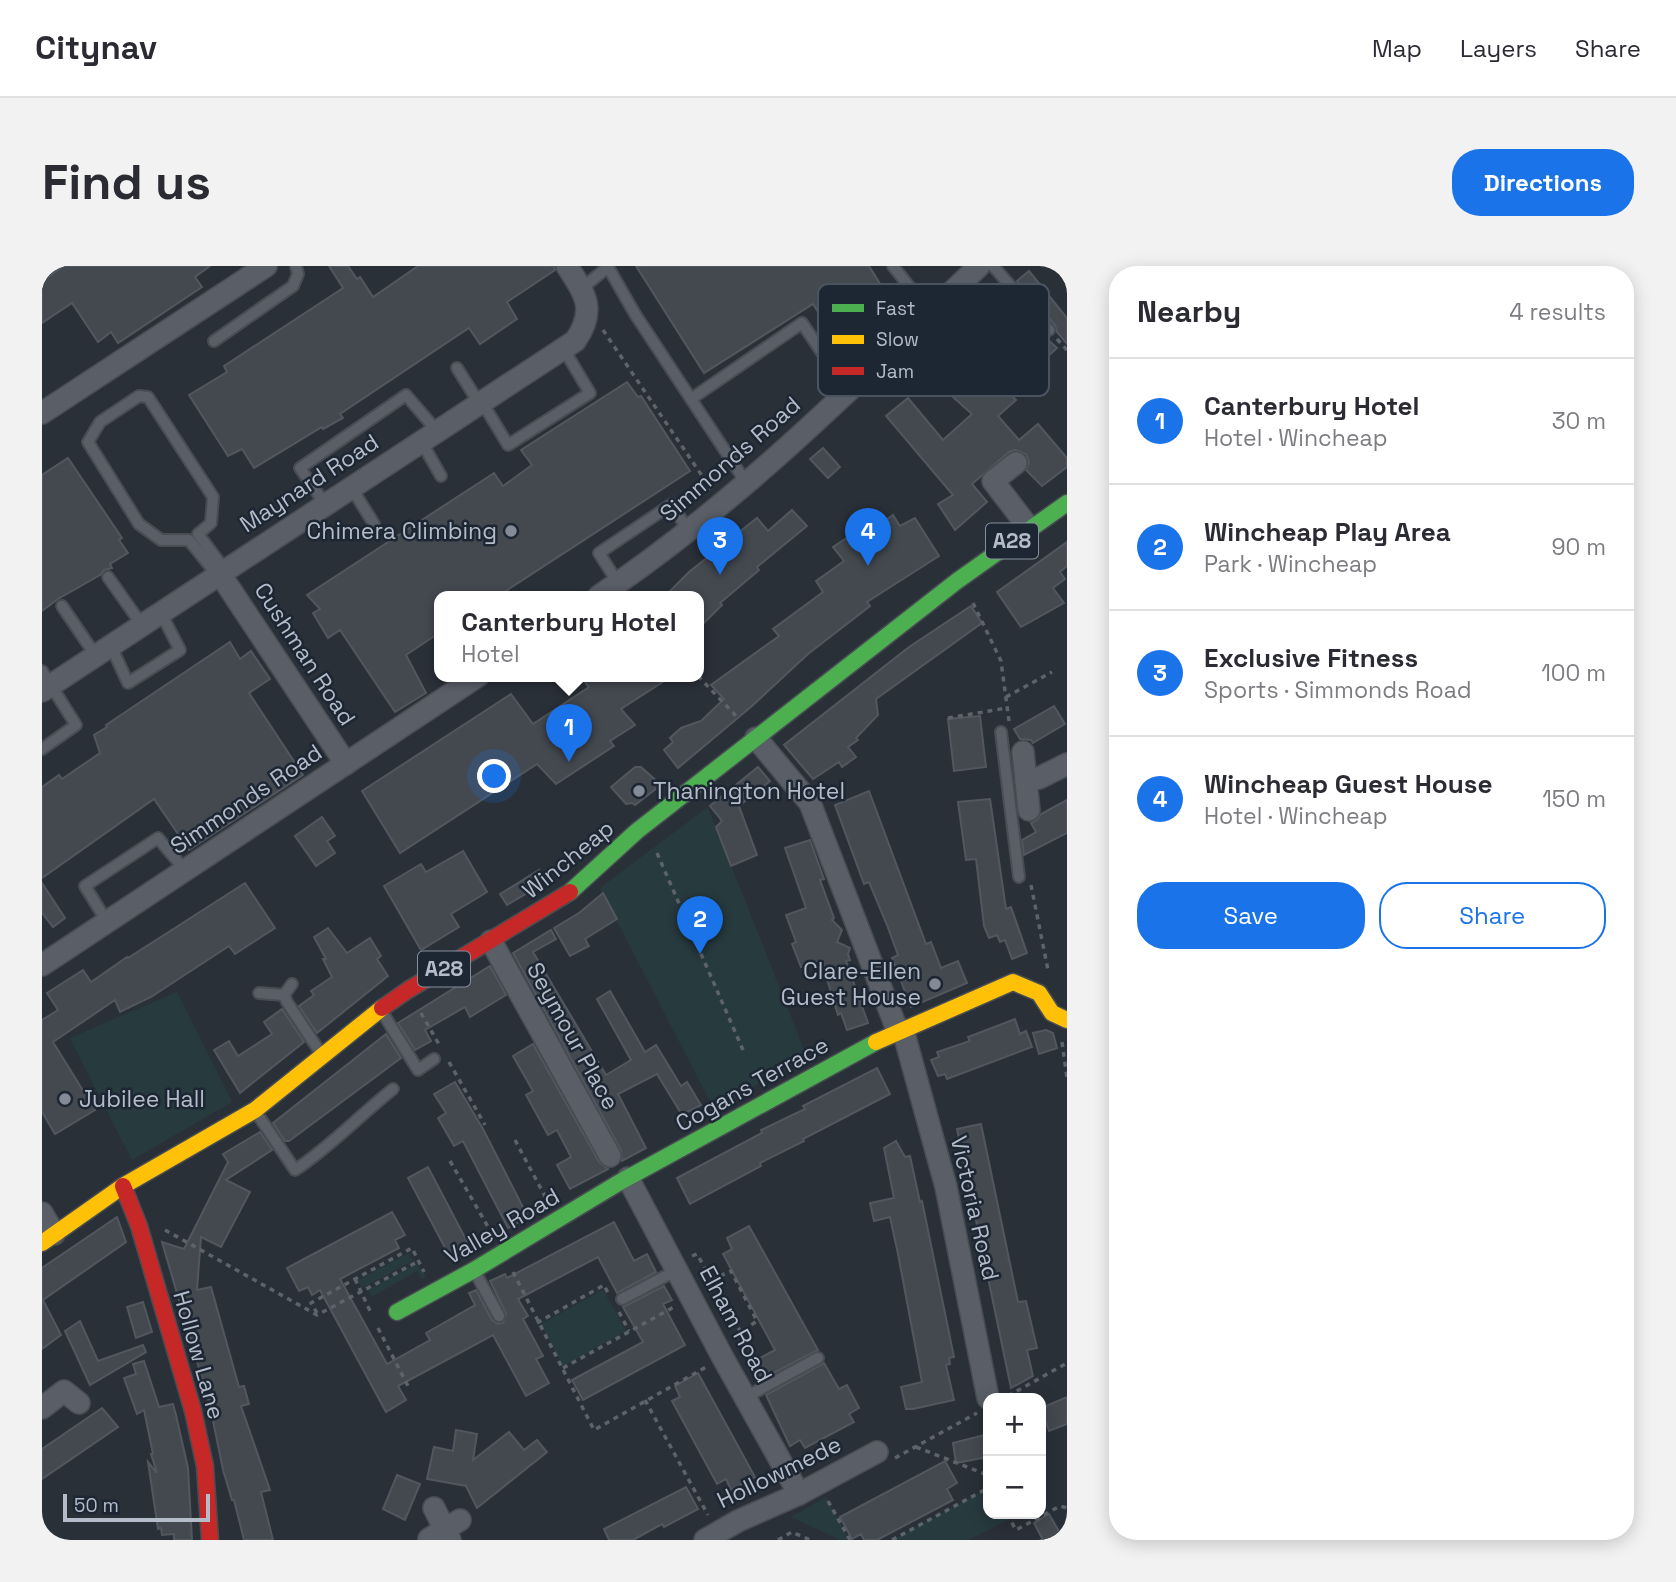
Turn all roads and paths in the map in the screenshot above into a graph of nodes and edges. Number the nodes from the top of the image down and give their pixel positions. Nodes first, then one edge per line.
1 (266, 266) edge
2 (296, 266) edge
3 (567, 266) edge
4 (892, 266) edge
5 (979, 266) edge
6 (993, 266) edge
7 (907, 284) edge
8 (960, 284) edge
9 (1009, 284) edge
10 (585, 299) junction
11 (214, 341) dead end
12 (818, 347) edge
13 (563, 348) junction
14 (457, 368) dead end
15 (843, 396) edge
16 (691, 399) junction
17 (481, 402) junction
18 (42, 413) edge
19 (429, 436) junction
20 (1016, 463) dead end
21 (441, 476) dead end
22 (747, 484) junction
23 (351, 487) junction
24 (1067, 503) edge
25 (325, 504) junction
26 (722, 505) junction
27 (374, 524) dead end
28 (1029, 528) junction
29 (688, 531) junction
30 (219, 569) junction
31 (108, 576) dead end
32 (618, 583) junction
33 (606, 591) edge
34 (62, 606) dead end
35 (161, 613) junction
36 (142, 625) junction
37 (103, 651) junction
38 (1052, 673) dead end
39 (45, 682) edge
40 (469, 682) edge
41 (704, 682) edge
42 (1006, 697) dead end
43 (1007, 708) dead end
44 (948, 719) dead end
45 (1001, 732) dead end
46 (756, 738) junction
47 (42, 749) edge
48 (1023, 752) dead end
49 (346, 764) junction
50 (1067, 764) edge
51 (1017, 782) junction
52 (1029, 810) dead end
53 (636, 831) junction
54 (185, 870) junction
55 (1020, 877) dead end
56 (107, 922) junction
57 (491, 941) junction
58 (42, 965) edge
59 (292, 984) dead end
60 (260, 993) dead end
61 (284, 995) junction
62 (381, 1009) junction
63 (1063, 1019) edge
64 (900, 1031) junction
65 (743, 1050) dead end
66 (323, 1056) junction
67 (434, 1059) dead end
68 (1067, 1078) edge
69 (393, 1088) dead end
70 (255, 1110) junction
71 (515, 1140) dead end
72 (610, 1156) dead end
73 (450, 1161) dead end
74 (628, 1178) junction
75 (123, 1186) junction
76 (42, 1213) edge
77 (558, 1220) junction
78 (139, 1226) junction
79 (48, 1239) edge
80 (503, 1252) junction
81 (419, 1261) junction
82 (676, 1268) junction
83 (474, 1270) junction
84 (355, 1279) junction
85 (711, 1280) junction
86 (361, 1292) junction
87 (435, 1292) junction
88 (610, 1297) dead end
89 (693, 1297) junction
90 (620, 1304) joint
91 (397, 1312) dead end
92 (317, 1315) junction
93 (499, 1316) dead end
94 (537, 1323) junction
95 (629, 1331) junction
96 (741, 1332) junction
97 (818, 1358) dead end
98 (726, 1362) junction
99 (1067, 1363) edge
100 (563, 1368) junction
101 (409, 1388) dead end
102 (987, 1393) edge
103 (1013, 1393) edge
104 (746, 1397) junction
105 (645, 1400) junction
106 (79, 1403) dead end
107 (42, 1408) edge
108 (983, 1410) edge
109 (916, 1447) junction
110 (877, 1452) joint
111 (983, 1473) edge
112 (818, 1483) junction
113 (983, 1491) edge
114 (799, 1494) junction
115 (435, 1507) dead end
116 (1067, 1508) edge
117 (1046, 1514) edge
118 (1010, 1519) edge
119 (1036, 1519) edge
120 (446, 1532) edge
121 (711, 1536) edge
122 (210, 1540) edge
123 (778, 1540) edge
124 (810, 1540) edge
125 (850, 1540) edge
126 (892, 1540) edge

1 - 18 street
2 - 11 lane
3 - 10 street
4 - 7 lane
5 - 8 street, Simmonds Road
6 - 9 lane
10 - 13 street, Maynard Road
10 - 16 lane
10 - 26 path
12 - 16 lane
13 - 17 street, Maynard Road
13 - 17 lane
14 - 17 lane
15 - 22 street, Simmonds Road
16 - 22 lane
17 - 19 street, Maynard Road
19 - 21 lane
19 - 23 street, Maynard Road
19 - 25 lane
20 - 28 street
22 - 26 street, Simmonds Road
23 - 25 street, Maynard Road
23 - 27 lane
24 - 28 main road, Wincheap / A28
25 - 30 street, Maynard Road
26 - 29 street, Simmonds Road
28 - 46 main road, Wincheap / A28
29 - 32 street, Simmonds Road
29 - 32 lane
30 - 30 lane
30 - 35 street, Maynard Road
30 - 49 street, Cushman Road
31 - 36 lane
32 - 33 street, Simmonds Road
34 - 37 lane
35 - 36 street, Maynard Road
35 - 37 lane
36 - 37 street, Maynard Road
37 - 39 street, Maynard Road
38 - 42 path
39 - 47 lane
40 - 49 street, Simmonds Road
41 - 46 path
43 - 44 path
45 - 51 lane
46 - 53 main road, Wincheap / A28
46 - 64 street, Victoria Road
48 - 51 street
49 - 54 street, Simmonds Road
50 - 51 street
51 - 52 street
51 - 55 lane
53 - 57 main road, Wincheap / A28
53 - 65 path
54 - 56 street, Simmonds Road
54 - 56 lane
56 - 58 street, Simmonds Road
57 - 62 main road, Wincheap / A28
57 - 72 street, Seymour Place
59 - 61 lane
60 - 61 lane
61 - 66 lane
62 - 66 main road, Wincheap / A28
62 - 67 lane
63 - 64 main road, Cogans Terrace
63 - 68 path
64 - 74 main road, Cogans Terrace
64 - 102 street, Victoria Road
66 - 70 main road, Wincheap / A28
69 - 70 lane
70 - 75 main road, Wincheap / A28
71 - 77 path
73 - 80 path
74 - 77 main road, Valley Road
74 - 82 street, Elham Road
75 - 78 main road, Hollow Lane
75 - 79 main road, Wincheap / A28
76 - 79 street
77 - 80 main road, Valley Road
78 - 92 path
78 - 122 main road, Hollow Lane
80 - 83 main road, Valley Road
80 - 94 path
81 - 84 path
81 - 86 path
81 - 87 path
82 - 85 path
82 - 89 street, Elham Road
82 - 90 lane
83 - 87 main road, Valley Road
83 - 93 lane
84 - 86 path
84 - 92 path
85 - 96 path
85 - 96 path
86 - 92 path
86 - 101 path
87 - 91 main road, Valley Road
88 - 94 path
89 - 95 path
89 - 98 street, Elham Road
90 - 95 path
94 - 100 path
95 - 100 path
96 - 98 path
97 - 104 lane
98 - 104 street, Elham Road
98 - 105 path
99 - 103 path
100 - 105 path
104 - 114 street, Elham Road
105 - 121 path
106 - 107 street
108 - 109 path
109 - 110 path
109 - 111 path
110 - 112 street, Hollowmede
112 - 114 street, Hollowmede
112 - 125 path
113 - 126 path
114 - 121 street, Hollowmede
115 - 120 street
116 - 117 path
118 - 119 path
123 - 124 path

